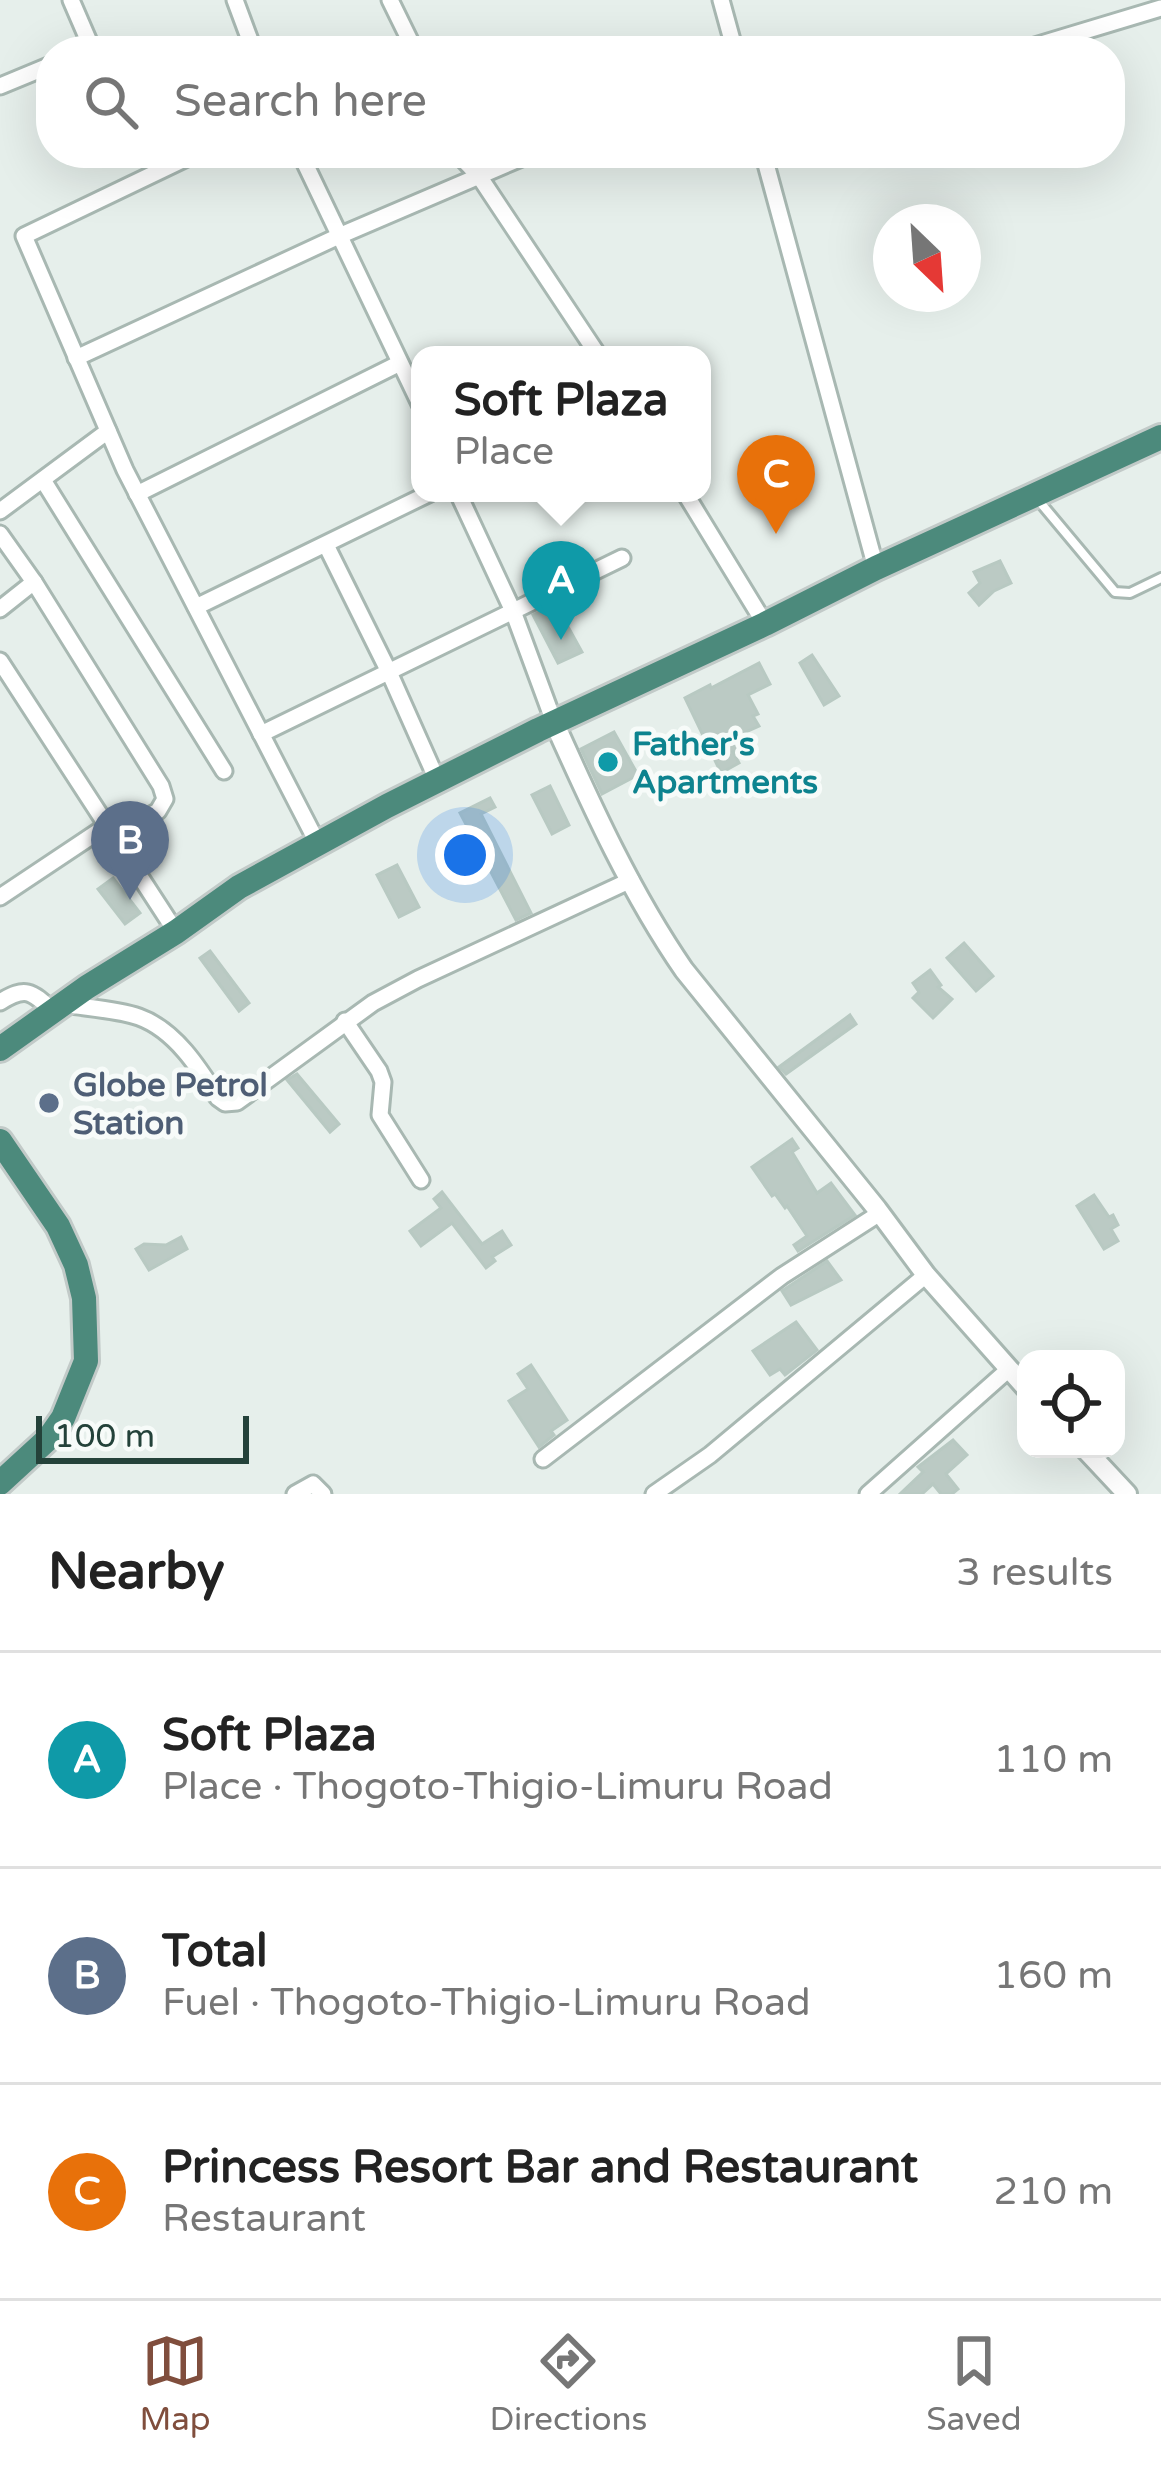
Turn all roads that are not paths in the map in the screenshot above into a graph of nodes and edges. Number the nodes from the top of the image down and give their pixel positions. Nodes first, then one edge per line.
1 (71, 0) edge
2 (235, 0) edge
3 (390, 0) edge
4 (721, 0) edge
5 (1161, 8) edge
6 (85, 36) edge
7 (248, 36) edge
8 (408, 36) edge
9 (731, 36) edge
10 (1068, 36) edge
11 (36, 71) edge
12 (0, 86) edge
13 (155, 168) edge
14 (165, 168) edge
15 (307, 168) edge
16 (471, 168) edge
17 (498, 168) edge
18 (767, 168) edge
19 (157, 172) junction
20 (479, 176) junction
21 (339, 236) junction
22 (592, 346) edge
23 (76, 358) junction
24 (400, 363) junction
25 (411, 386) edge
26 (108, 431) junction
27 (1161, 437) edge
28 (43, 480) junction
29 (137, 494) junction
30 (1034, 495) junction
31 (412, 502) edge
32 (462, 502) edge
33 (690, 502) edge
34 (0, 511) edge
35 (0, 534) edge
36 (326, 545) junction
37 (622, 558) dead end
38 (876, 568) junction
39 (1161, 578) edge
40 (34, 582) junction
41 (196, 607) junction
42 (0, 609) edge
43 (513, 611) junction
44 (765, 624) junction
45 (1, 663) edge
46 (388, 672) junction
47 (554, 722) junction
48 (261, 734) junction
49 (224, 771) dead end
50 (438, 782) junction
51 (111, 831) junction
52 (318, 844) junction
53 (631, 880) junction
54 (0, 897) edge
55 (176, 932) junction
56 (0, 1002) edge
57 (58, 1007) junction
58 (345, 1021) junction
59 (0, 1049) edge
60 (0, 1141) edge
61 (421, 1180) dead end
62 (880, 1214) junction
63 (926, 1275) junction
64 (1009, 1369) junction
65 (1017, 1378) edge
66 (1093, 1458) edge
67 (543, 1459) dead end
68 (0, 1484) edge
69 (295, 1494) edge
70 (323, 1494) edge
71 (654, 1494) edge
72 (868, 1494) edge
73 (1127, 1494) edge

1 - 6 street
2 - 7 street
3 - 8 street
4 - 9 street
5 - 10 street
11 - 12 street
13 - 19 street
14 - 19 street
15 - 21 street
16 - 20 street
17 - 20 street
18 - 38 street
19 - 23 street
20 - 21 street
20 - 22 street
21 - 23 street
21 - 24 street
23 - 26 street
24 - 25 street
24 - 29 street
26 - 28 street
26 - 29 street
27 - 30 highway
28 - 34 street
28 - 49 street
29 - 41 street
30 - 38 highway
30 - 39 lane
31 - 36 street
32 - 43 street
33 - 44 street
35 - 40 street
36 - 41 street
36 - 46 street
37 - 43 street
38 - 44 highway
40 - 42 street
40 - 51 street
41 - 48 street
43 - 46 street
43 - 47 street
44 - 47 highway
45 - 51 street
46 - 48 street
46 - 50 street
47 - 50 highway
47 - 53 street
48 - 52 street
50 - 52 highway
51 - 54 street
51 - 55 street
52 - 55 highway
53 - 58 street
53 - 62 street
55 - 57 highway
56 - 57 street
57 - 58 street
57 - 59 highway
58 - 61 street
60 - 68 highway
62 - 63 street
62 - 67 street
63 - 64 street
63 - 71 street
64 - 65 street
64 - 72 street
66 - 73 street
69 - 70 street

